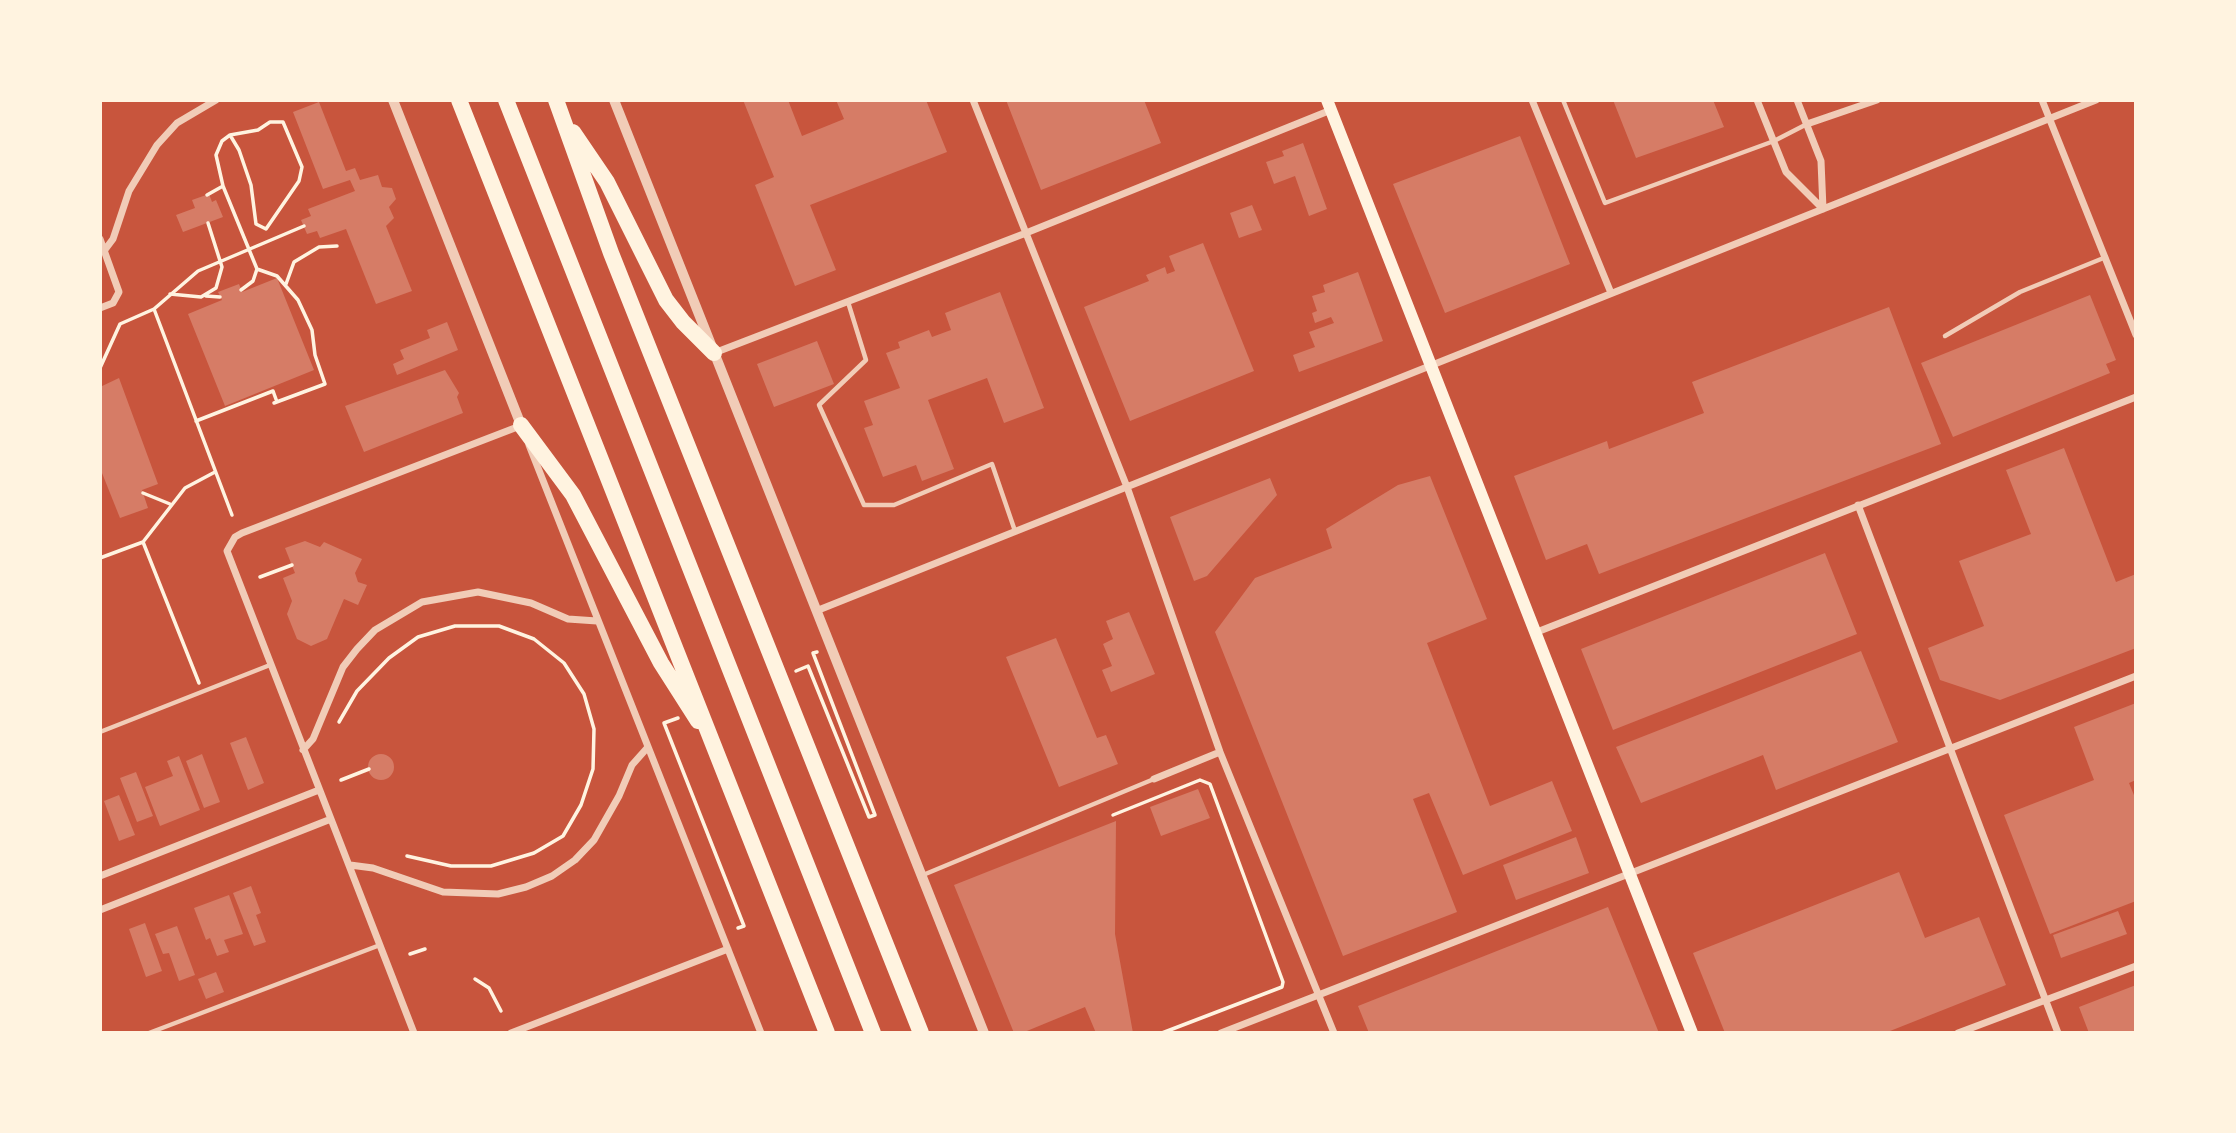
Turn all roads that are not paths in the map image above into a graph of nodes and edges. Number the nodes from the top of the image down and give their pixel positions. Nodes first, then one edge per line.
1 (216, 100) edge
2 (393, 100) edge
3 (459, 100) edge
4 (506, 100) edge
5 (556, 100) edge
6 (973, 100) edge
7 (1532, 100) edge
8 (1563, 100) edge
9 (1757, 100) edge
10 (1797, 100) edge
11 (1877, 100) edge
12 (2042, 100) edge
13 (2096, 100) edge
14 (618, 101) edge
15 (1329, 105) edge
16 (2051, 118) junction
17 (566, 124) junction
18 (1807, 124) junction
19 (1773, 141) junction
20 (1823, 209) junction
21 (1026, 233) junction
22 (100, 239) edge
23 (104, 251) junction
24 (2106, 257) junction
25 (1611, 293) junction
26 (848, 301) junction
27 (100, 308) edge
28 (2136, 335) edge
29 (1945, 336) dead end
30 (714, 353) junction
31 (1433, 365) junction
32 (2136, 397) edge
33 (521, 425) junction
34 (1127, 487) junction
35 (1858, 505) junction
36 (1015, 532) junction
37 (817, 611) junction
38 (597, 621) junction
39 (1536, 632) junction
40 (270, 665) junction
41 (2136, 676) edge
42 (100, 732) edge
43 (712, 740) junction
44 (648, 747) junction
45 (1950, 749) junction
46 (303, 750) junction
47 (1220, 752) junction
48 (1154, 779) joint
49 (319, 790) junction
50 (331, 819) junction
51 (350, 865) junction
52 (1631, 873) junction
53 (923, 875) junction
54 (100, 876) edge
55 (100, 910) edge
56 (381, 945) junction
57 (728, 949) junction
58 (2136, 967) edge
59 (1319, 995) junction
60 (2046, 1002) junction
61 (149, 1033) edge
62 (414, 1033) edge
63 (510, 1033) edge
64 (761, 1033) edge
65 (827, 1033) edge
66 (873, 1033) edge
67 (920, 1033) edge
68 (984, 1033) edge
69 (1221, 1033) edge
70 (1334, 1033) edge
71 (1692, 1033) edge
72 (1958, 1033) edge
73 (2058, 1033) edge

1 - 23 street
2 - 33 street
3 - 43 highway
4 - 66 highway
5 - 17 highway
6 - 21 street
7 - 25 street
8 - 19 lane
9 - 19 street
10 - 18 street
11 - 18 street
12 - 16 street
13 - 16 street
14 - 30 street
15 - 21 street
15 - 31 main road
16 - 20 street
16 - 24 street
17 - 30 highway
17 - 67 highway
18 - 19 lane
18 - 20 street
19 - 20 street
20 - 25 street
21 - 26 street
21 - 34 street
22 - 23 street
23 - 27 street
24 - 28 street
24 - 29 lane
25 - 31 street
26 - 30 street
26 - 36 lane
30 - 37 street
31 - 34 street
31 - 39 main road
32 - 35 street
33 - 38 street
33 - 40 street
33 - 43 highway
34 - 36 street
34 - 47 street
35 - 39 street
35 - 45 street
36 - 37 street
37 - 53 street
38 - 44 street
38 - 46 street
39 - 52 main road
40 - 42 lane
40 - 46 street
41 - 45 street
43 - 65 highway
44 - 51 street
44 - 57 street
45 - 52 street
45 - 60 street
46 - 49 street
47 - 48 street
47 - 59 street
48 - 53 lane
49 - 50 street
49 - 54 street
50 - 51 street
50 - 55 street
51 - 56 street
52 - 59 street
52 - 71 main road
53 - 68 street
56 - 61 lane
56 - 62 street
57 - 63 street
57 - 64 street
58 - 60 street
59 - 69 street
59 - 70 street
60 - 72 street
60 - 73 street

